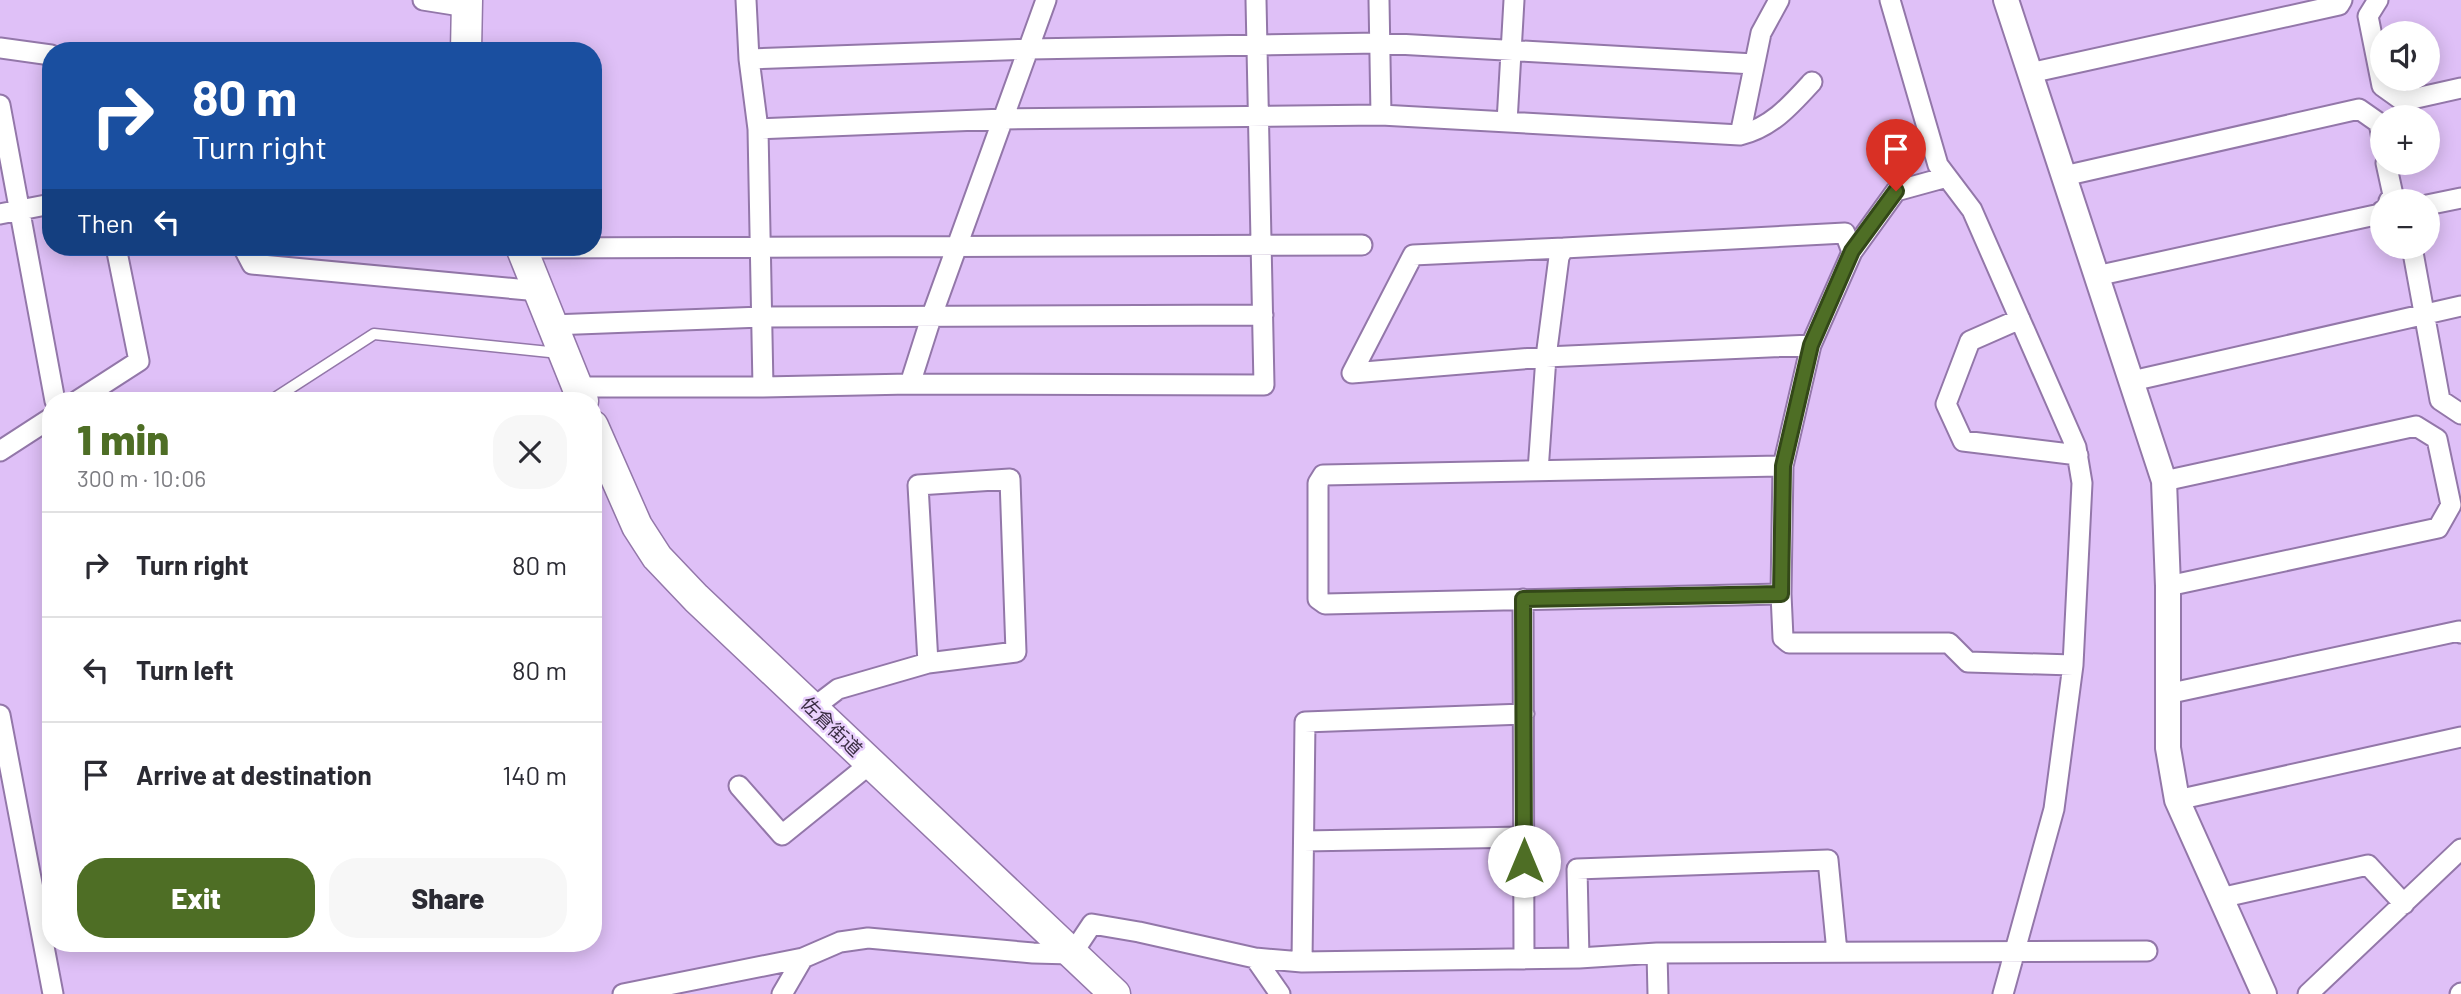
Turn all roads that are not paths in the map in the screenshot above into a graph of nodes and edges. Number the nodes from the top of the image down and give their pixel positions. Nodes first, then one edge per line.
1 (423, 0) edge
2 (746, 0) edge
3 (1046, 0) edge
4 (1256, 0) edge
5 (1379, 0) edge
6 (1514, 0) edge
7 (1779, 0) edge
8 (1890, 0) edge
9 (2006, 0) edge
10 (2342, 0) edge
11 (2378, 0) edge
12 (467, 4) edge
13 (466, 42) edge
14 (1378, 43) junction
15 (1257, 45) junction
16 (0, 48) edge
17 (1030, 49) junction
18 (1512, 50) junction
19 (42, 54) edge
20 (749, 59) junction
21 (1754, 64) junction
22 (2030, 73) junction
23 (1812, 82) dead end
24 (2461, 88) edge
25 (0, 104) edge
26 (1381, 115) junction
27 (1257, 117) junction
28 (2370, 117) edge
29 (1004, 119) junction
30 (1507, 122) junction
31 (758, 129) junction
32 (1740, 135) junction
33 (2063, 176) junction
34 (1947, 177) junction
35 (2461, 198) edge
36 (2440, 202) edge
37 (42, 206) edge
38 (20, 210) junction
39 (0, 214) edge
40 (2370, 216) edge
41 (1260, 244) junction
42 (1362, 245) dead end
43 (761, 246) junction
44 (602, 247) edge
45 (957, 247) junction
46 (1564, 248) junction
47 (1852, 251) junction
48 (118, 256) edge
49 (248, 256) edge
50 (525, 256) edge
51 (2414, 259) edge
52 (2096, 276) junction
53 (539, 291) junction
54 (2461, 306) edge
55 (2424, 314) junction
56 (1263, 315) junction
57 (762, 317) junction
58 (931, 318) junction
59 (2020, 320) junction
60 (552, 324) junction
61 (1811, 345) junction
62 (563, 353) junction
63 (1546, 358) junction
64 (2132, 381) junction
65 (909, 384) junction
66 (763, 387) junction
67 (53, 392) edge
68 (91, 392) edge
69 (284, 392) edge
70 (579, 392) edge
71 (602, 393) edge
72 (2461, 414) edge
73 (42, 424) edge
74 (602, 446) edge
75 (0, 451) edge
76 (2078, 455) junction
77 (1783, 466) junction
78 (1538, 471) junction
79 (2164, 481) junction
80 (2168, 586) junction
81 (1781, 594) junction
82 (1523, 599) junction
83 (2461, 633) edge
84 (928, 663) junction
85 (2073, 665) junction
86 (2167, 694) junction
87 (813, 708) junction
88 (1524, 714) junction
89 (0, 715) edge
90 (2, 737) edge
91 (2461, 737) edge
92 (871, 764) junction
93 (739, 786) dead end
94 (2178, 800) junction
95 (1524, 837) junction
96 (1304, 841) junction
97 (2461, 849) edge
98 (2220, 898) junction
99 (2404, 904) junction
100 (42, 939) edge
101 (2147, 951) dead end
102 (45, 952) edge
103 (1837, 952) junction
104 (1657, 953) junction
105 (2013, 953) junction
106 (1072, 954) junction
107 (803, 958) junction
108 (1255, 958) junction
109 (1579, 958) junction
110 (1524, 959) junction
111 (1302, 962) junction
112 (53, 994) edge
113 (623, 994) edge
114 (782, 994) edge
115 (1115, 994) edge
116 (1280, 994) edge
117 (1658, 994) edge
118 (2003, 994) edge
119 (2264, 994) edge
120 (2308, 994) edge

1 - 12 street
2 - 20 street
3 - 17 street
4 - 15 street
5 - 14 street
6 - 18 street
7 - 21 street
8 - 34 street
9 - 22 street
10 - 22 street
11 - 24 street
12 - 13 main road
14 - 15 street
14 - 18 street
14 - 26 street
15 - 17 street
15 - 27 street
16 - 19 street
17 - 20 street
17 - 29 street
18 - 21 street
18 - 30 street
20 - 31 street
21 - 32 street
22 - 33 street
23 - 32 street
25 - 38 street
26 - 27 street
26 - 30 street
27 - 29 street
27 - 41 street
28 - 33 street
29 - 31 street
29 - 45 street
30 - 32 street
31 - 43 street
33 - 52 street
34 - 47 street
34 - 59 street
35 - 36 street
37 - 38 street
38 - 39 street
38 - 67 street
40 - 52 street
41 - 42 street
41 - 45 street
41 - 56 street
43 - 44 street
43 - 45 street
43 - 57 street
45 - 58 street
46 - 47 street
46 - 63 street
46 - 63 street
47 - 61 street
48 - 68 street
49 - 53 street
50 - 53 main road
51 - 55 street
52 - 64 street
53 - 60 main road
54 - 55 street
55 - 64 street
55 - 72 street
56 - 58 street
56 - 65 street
57 - 58 street
57 - 60 street
57 - 66 street
58 - 65 street
59 - 76 street
59 - 76 street
60 - 62 main road
61 - 63 street
61 - 77 street
62 - 69 lane
62 - 70 main road
63 - 78 street
64 - 79 street
65 - 66 street
66 - 71 street
73 - 75 street
74 - 87 main road, 佐倉街道
76 - 85 street
77 - 78 street
77 - 81 street
78 - 82 street
79 - 80 street
79 - 80 street
80 - 86 street
81 - 82 street
81 - 85 street
82 - 88 street
83 - 86 street
84 - 84 street
84 - 87 street
85 - 105 street
86 - 94 street
87 - 92 main road, 佐倉街道
88 - 95 street
88 - 96 street
89 - 90 street
90 - 100 street
91 - 94 street
92 - 93 street
92 - 106 main road, 佐倉街道
94 - 98 street
95 - 96 street
95 - 110 street
96 - 111 street
97 - 99 street
98 - 99 street
98 - 119 street
99 - 120 street
101 - 105 street
102 - 112 street
103 - 104 street
103 - 105 street
103 - 109 street
104 - 109 street
104 - 117 street
105 - 118 street
106 - 107 street
106 - 108 street
106 - 115 main road, 佐倉街道
107 - 113 street
107 - 114 street
108 - 111 street
108 - 116 street
109 - 110 street
110 - 111 street

